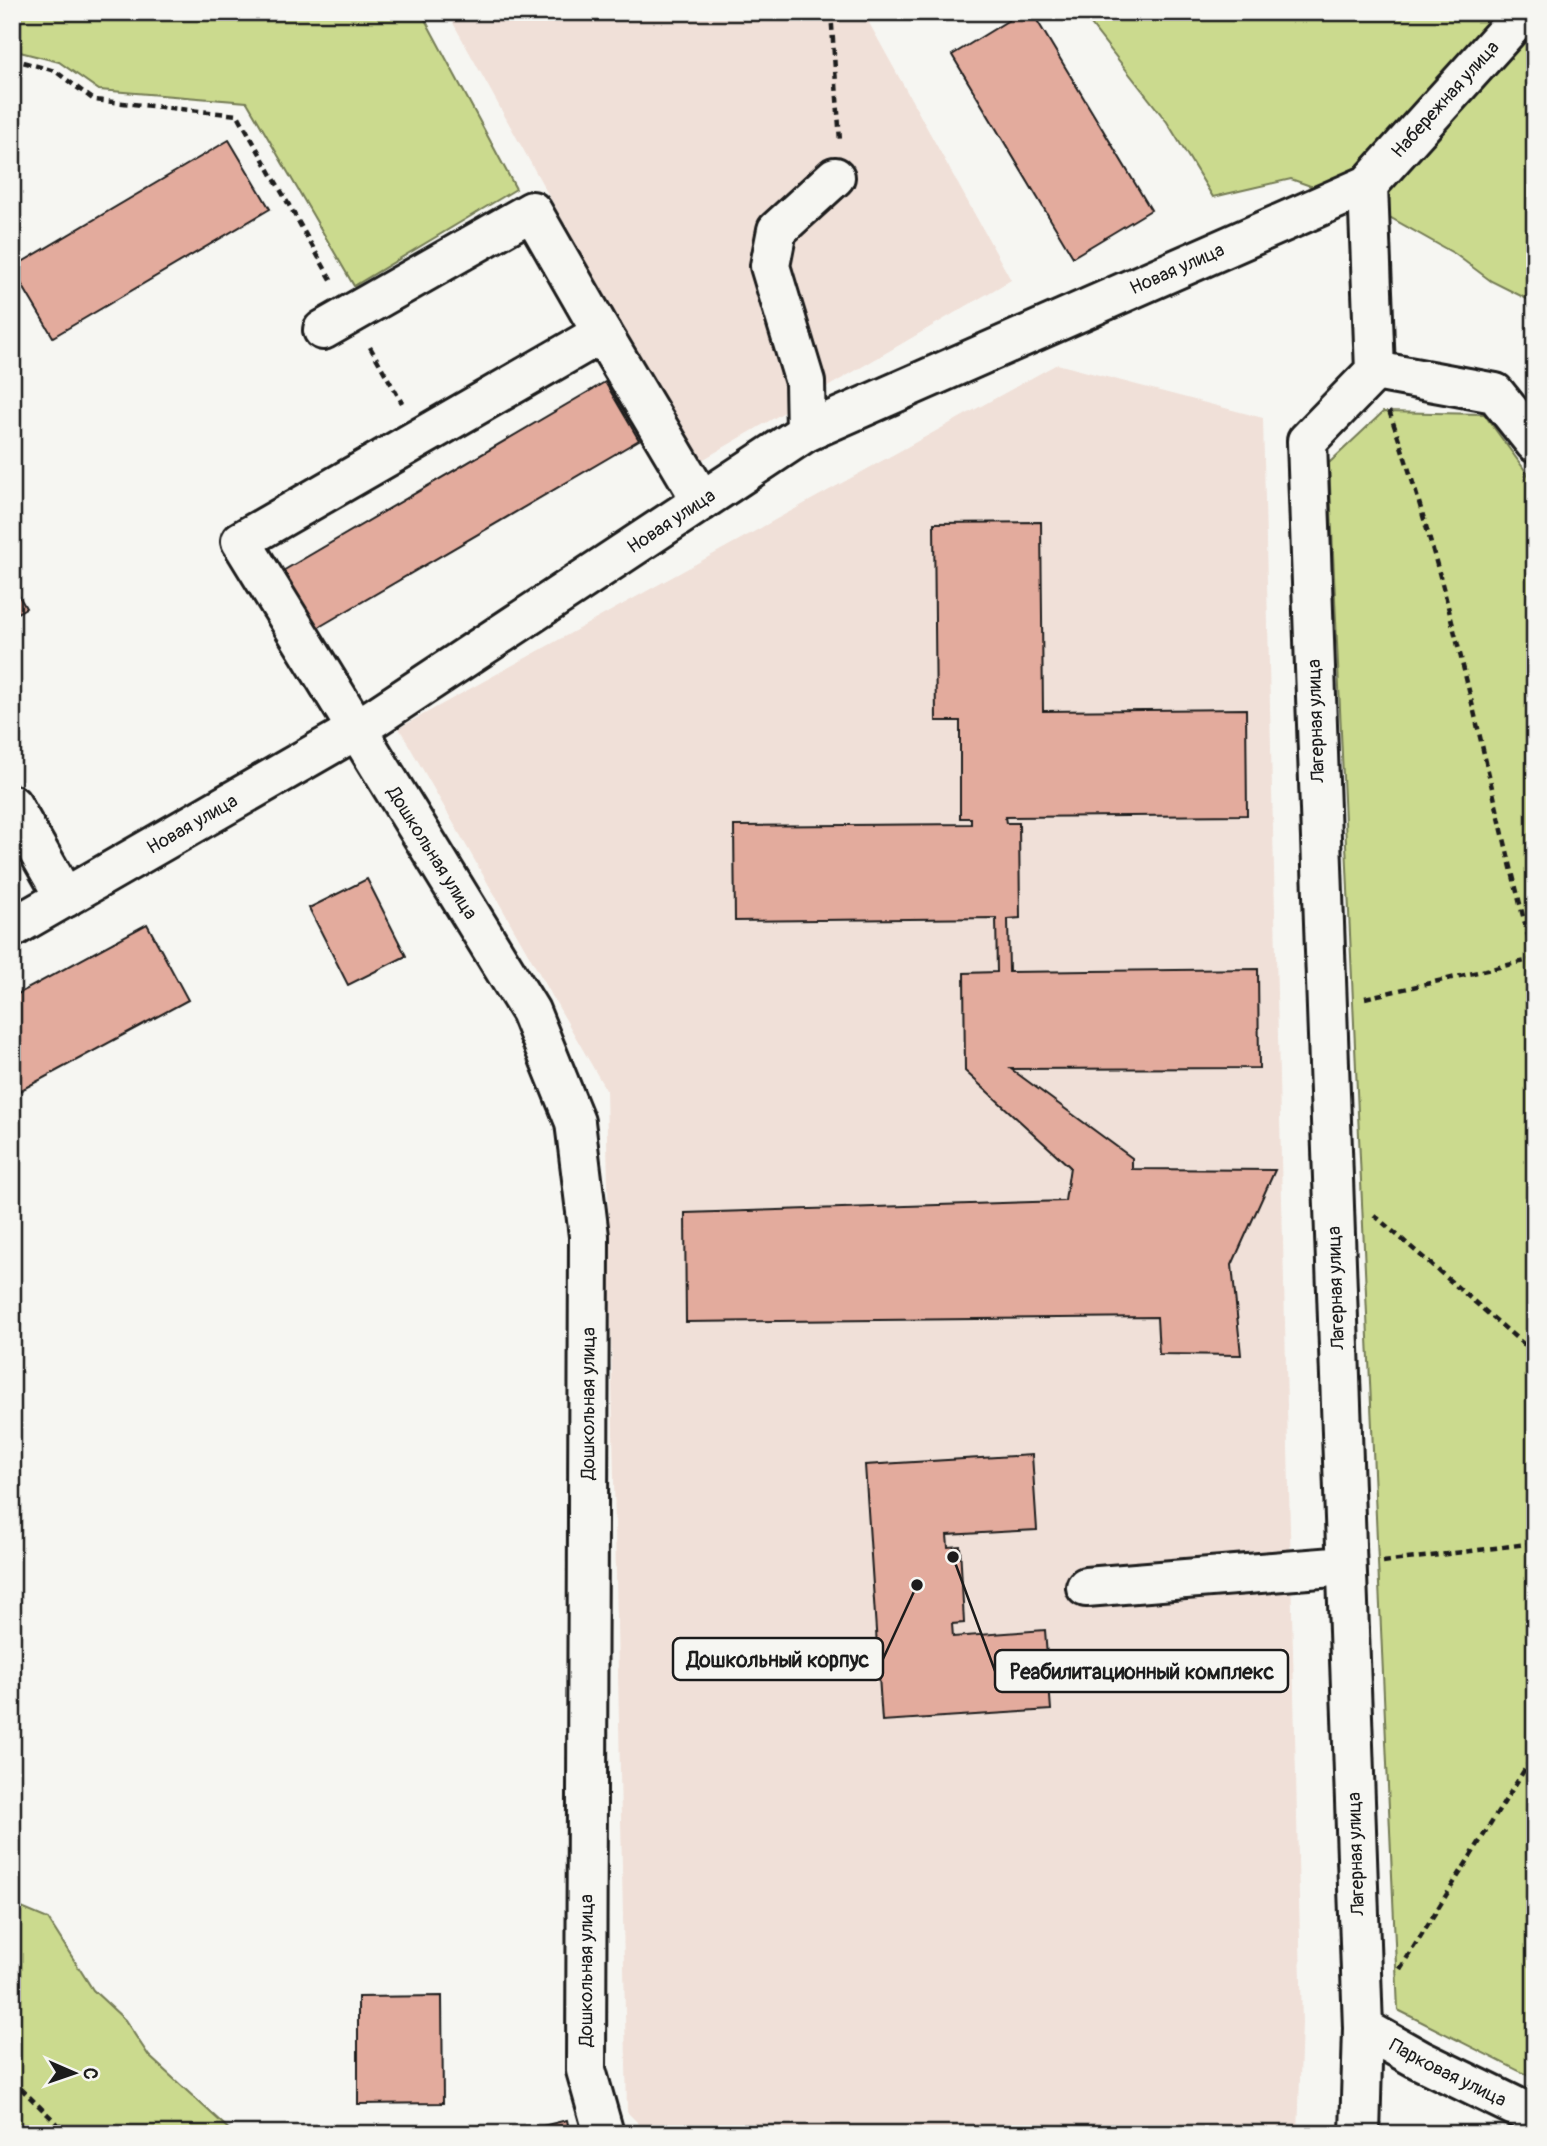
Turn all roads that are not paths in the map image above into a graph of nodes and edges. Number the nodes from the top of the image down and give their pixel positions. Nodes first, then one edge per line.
1 (1524, 12) edge
2 (835, 177) road end
3 (1368, 185) junction
4 (337, 322) road end
5 (603, 333) junction
6 (1375, 371) junction
7 (806, 432) junction
8 (1535, 443) edge
9 (702, 501) junction
10 (356, 730) junction
11 (12, 805) edge
12 (65, 898) junction
13 (12, 928) edge
14 (1346, 1566) junction
15 (1086, 1587) dead end
16 (1363, 2028) junction
17 (1535, 2116) edge
18 (604, 2134) edge
19 (1360, 2134) edge

1 - 3 street, Набережная улица
2 - 7 street
3 - 6 street
3 - 7 street, Новая улица
4 - 5 street
5 - 9 street
5 - 10 street, Дошкольная улица
6 - 8 street
6 - 14 street, Лагерная улица
7 - 9 street, Новая улица
9 - 10 street, Новая улица
10 - 12 street, Новая улица
10 - 18 street, Дошкольная улица
11 - 12 street
12 - 13 street, Новая улица
14 - 15 street
14 - 16 street, Лагерная улица
16 - 17 street, Парковая улица
16 - 19 street, Лагерная улица

